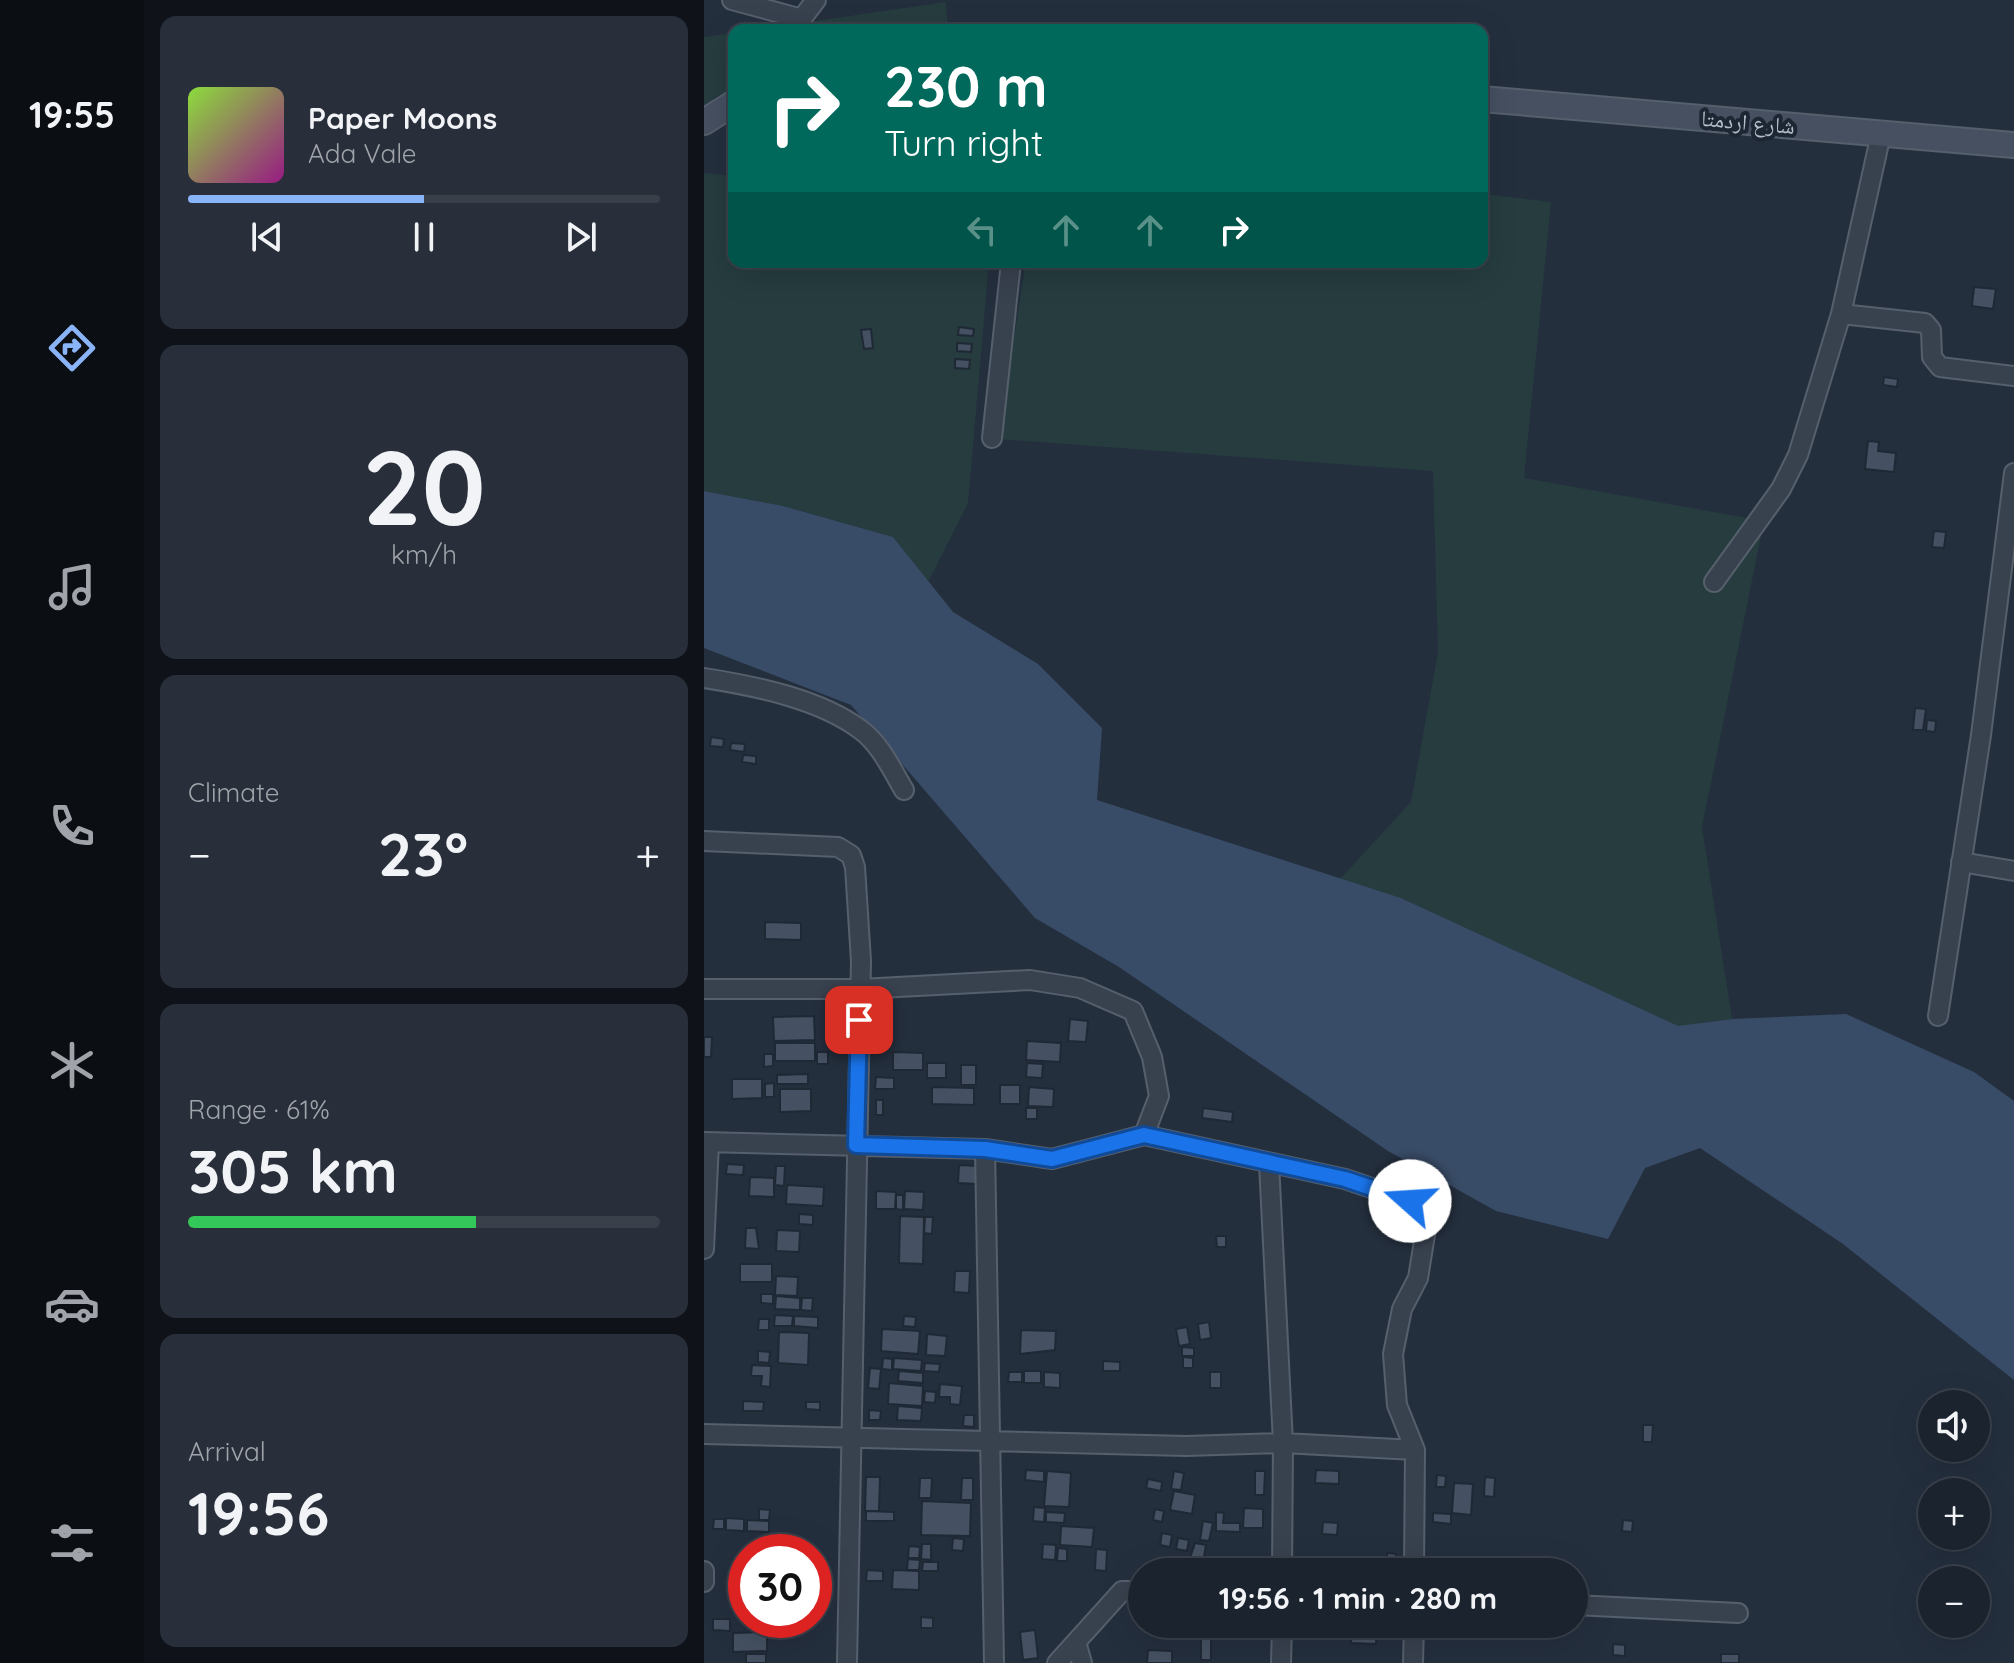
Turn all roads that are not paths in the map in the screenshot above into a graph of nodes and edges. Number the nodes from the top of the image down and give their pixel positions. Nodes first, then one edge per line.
1 (732, 0) edge
2 (816, 0) edge
3 (798, 24) edge
4 (1488, 100) edge
5 (728, 107) edge
6 (704, 122) edge
7 (1881, 134) junction
8 (2014, 145) edge
9 (1010, 268) edge
10 (1841, 314) junction
11 (2014, 376) edge
12 (992, 438) dead end
13 (2014, 473) edge
14 (1714, 582) dead end
15 (704, 678) edge
16 (904, 790) dead end
17 (704, 841) edge
18 (1961, 862) junction
19 (2014, 871) edge
20 (704, 989) edge
21 (860, 989) junction
22 (1938, 1016) dead end
23 (1144, 1135) junction
24 (706, 1142) edge
25 (856, 1145) junction
26 (985, 1149) junction
27 (1269, 1163) junction
28 (704, 1249) edge
29 (704, 1434) edge
30 (851, 1439) junction
31 (991, 1443) junction
32 (1283, 1443) junction
33 (1415, 1450) junction
34 (1282, 1558) edge
35 (1414, 1558) edge
36 (704, 1574) edge
37 (704, 1582) edge
38 (1128, 1591) edge
39 (1588, 1606) edge
40 (1738, 1613) dead end
41 (1282, 1638) edge
42 (1414, 1638) edge
43 (1076, 1642) junction
44 (847, 1663) edge
45 (994, 1663) edge
46 (1057, 1663) edge
47 (1082, 1663) edge
48 (1281, 1663) edge
49 (1413, 1663) edge

1 - 3 street
2 - 3 street
4 - 7 main road, شارع اردمتا
5 - 6 main road
7 - 8 main road, شارع اردمتا
7 - 10 street
9 - 12 street
10 - 11 street
10 - 14 street
13 - 18 street
15 - 16 street
17 - 21 street
18 - 19 street
18 - 22 street
20 - 21 street
21 - 23 street
21 - 25 street
23 - 26 street
23 - 27 street
24 - 25 street
24 - 28 street
25 - 26 street
25 - 30 street
26 - 31 street
27 - 32 street
27 - 33 street
29 - 30 street
30 - 31 street
30 - 44 street
31 - 32 street
31 - 45 street
32 - 33 street
32 - 34 street
33 - 35 street
36 - 37 street
38 - 43 street
39 - 40 street
41 - 48 street
42 - 49 street
43 - 46 street
43 - 47 street

